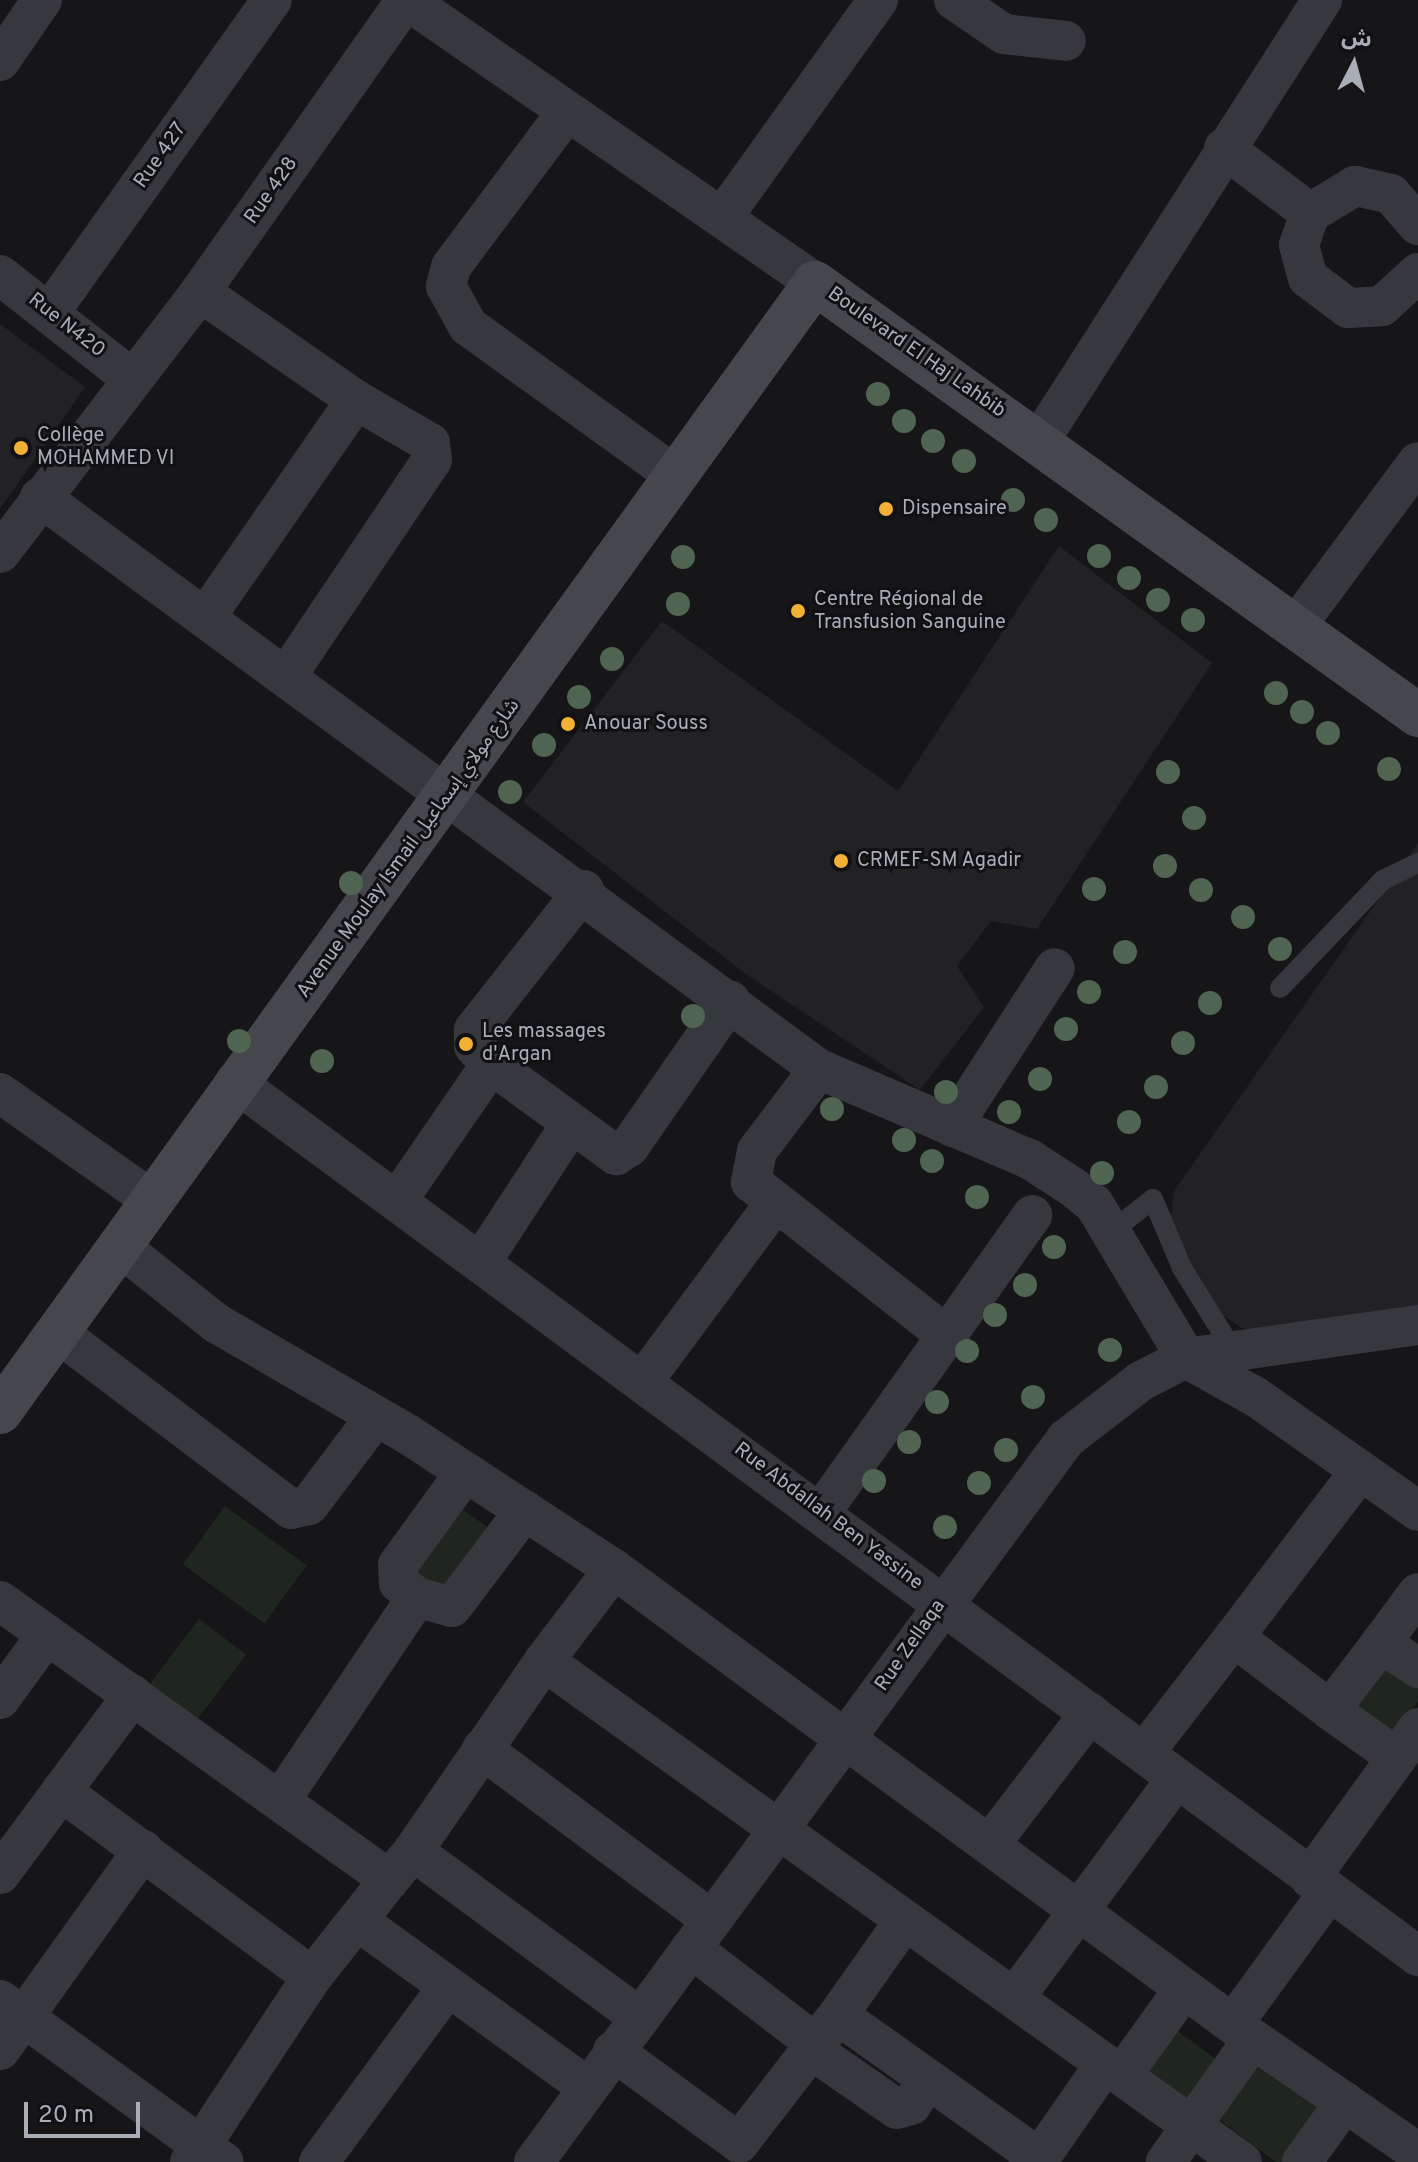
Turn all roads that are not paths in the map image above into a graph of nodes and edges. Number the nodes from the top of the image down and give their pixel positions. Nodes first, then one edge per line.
1 (42, 0) edge
2 (272, 0) edge
3 (407, 0) edge
4 (878, 0) edge
5 (954, 0) edge
6 (1322, 0) edge
7 (1066, 41) dead end
8 (0, 61) edge
9 (566, 113) junction
10 (1224, 148) junction
11 (1310, 213) junction
12 (722, 218) junction
13 (1418, 225) edge
14 (0, 275) edge
15 (815, 283) junction
16 (1415, 284) edge
17 (200, 292) junction
18 (50, 312) junction
19 (131, 378) junction
20 (356, 400) junction
21 (1040, 440) junction
22 (676, 476) junction
23 (1413, 481) edge
24 (40, 497) junction
25 (0, 553) edge
26 (207, 615) junction
27 (1296, 626) junction
28 (288, 674) junction
29 (1418, 715) edge
30 (450, 793) junction
31 (1418, 863) edge
32 (584, 890) junction
33 (1055, 968) dead end
34 (1280, 988) dead end
35 (730, 1001) junction
36 (491, 1064) junction
37 (819, 1069) junction
38 (235, 1082) junction
39 (6, 1109) edge
40 (571, 1124) junction
41 (952, 1127) junction
42 (149, 1198) junction
43 (397, 1201) junction
44 (774, 1204) junction
45 (1032, 1215) dead end
46 (1108, 1234) junction
47 (118, 1245) junction
48 (481, 1262) junction
49 (1418, 1325) edge
50 (57, 1332) junction
51 (950, 1338) junction
52 (1231, 1347) junction
53 (1186, 1358) junction
54 (644, 1380) junction
55 (0, 1412) edge
56 (376, 1416) junction
57 (1360, 1471) junction
58 (464, 1474) junction
59 (525, 1510) junction
60 (822, 1511) junction
61 (1418, 1511) edge
62 (614, 1569) junction
63 (1418, 1593) edge
64 (417, 1597) junction
65 (0, 1601) edge
66 (941, 1601) junction
67 (47, 1634) junction
68 (1234, 1637) junction
69 (1381, 1643) junction
70 (544, 1661) junction
71 (1418, 1668) edge
72 (133, 1695) junction
73 (0, 1699) edge
74 (1330, 1710) junction
75 (1090, 1713) junction
76 (843, 1741) junction
77 (1407, 1743) edge
78 (482, 1749) junction
79 (1144, 1753) junction
80 (1177, 1778) junction
81 (61, 1791) junction
82 (282, 1798) junction
83 (779, 1829) junction
84 (990, 1844) junction
85 (143, 1850) junction
86 (401, 1866) junction
87 (0, 1874) edge
88 (1319, 1885) junction
89 (1078, 1909) junction
90 (905, 1920) junction
91 (358, 1921) junction
92 (701, 1934) junction
93 (1418, 1956) edge
94 (312, 1977) junction
95 (446, 1989) junction
96 (1184, 1989) junction
97 (1015, 1997) junction
98 (12, 2008) edge
99 (640, 2018) junction
100 (1243, 2032) junction
101 (822, 2036) junction
102 (0, 2050) edge
103 (613, 2051) junction
104 (1114, 2070) junction
105 (586, 2086) junction
106 (1345, 2102) junction
107 (1192, 2125) junction
108 (751, 2152) edge
109 (1418, 2153) edge
110 (205, 2156) edge
111 (1038, 2160) edge
112 (319, 2162) edge
113 (534, 2162) edge
114 (1166, 2162) edge
115 (1242, 2162) edge
116 (1302, 2162) edge

1 - 8 street
2 - 18 street, Rue 427
3 - 9 street, Boulevard El Haj Lahbib
3 - 17 street, Rue 428
4 - 12 street
5 - 7 street
6 - 10 street
9 - 12 street, Boulevard El Haj Lahbib
9 - 22 street
10 - 11 street
10 - 21 street
11 - 13 street
11 - 16 street
12 - 15 street, Boulevard El Haj Lahbib
14 - 18 street, Rue N420
15 - 21 street, Boulevard El Haj Lahbib
15 - 22 street, Avenue Moulay Ismail شارع مولاي إسماعيل
17 - 19 street, Rue 428
17 - 20 street
18 - 19 street, Rue N420
19 - 24 street, Rue 428
20 - 26 street
20 - 28 street
21 - 27 street, Boulevard El Haj Lahbib
22 - 30 street, Avenue Moulay Ismail شارع مولاي إسماعيل
23 - 27 street
24 - 25 street, Rue 428
24 - 26 street
26 - 28 street
27 - 29 street, Boulevard El Haj Lahbib
28 - 30 street
30 - 32 street
30 - 38 street, Avenue Moulay Ismail شارع مولاي إسماعيل
31 - 34 lane
32 - 35 street
32 - 36 street
33 - 41 street
35 - 37 street
35 - 40 street
36 - 40 street
36 - 43 street
37 - 41 street
37 - 44 street
38 - 42 street, Avenue Moulay Ismail شارع مولاي إسماعيل
38 - 43 street, Rue Abdallah Ben Yassine
39 - 42 street
40 - 48 street
41 - 46 street
42 - 47 street, Avenue Moulay Ismail شارع مولاي إسماعيل
43 - 48 street, Rue Abdallah Ben Yassine
44 - 51 street
44 - 54 street
45 - 51 street
46 - 52 lane
46 - 53 street
47 - 50 street, Avenue Moulay Ismail شارع مولاي إسماعيل
47 - 56 street
48 - 54 street, Rue Abdallah Ben Yassine
49 - 52 street, Rue Zellaqa
50 - 55 street, Avenue Moulay Ismail شارع مولاي إسماعيل
50 - 56 street
51 - 60 street
52 - 53 street, Rue Zellaqa
53 - 57 street
53 - 66 street, Rue Zellaqa
54 - 60 street, Rue Abdallah Ben Yassine
56 - 58 street
57 - 61 street
57 - 68 street
58 - 59 street
58 - 64 street
59 - 62 street
59 - 64 street
60 - 66 street, Rue Abdallah Ben Yassine
62 - 70 street
62 - 76 street
63 - 69 street
64 - 82 street
65 - 67 street
66 - 75 street, Rue Abdallah Ben Yassine
66 - 76 street, Rue Zellaqa
67 - 72 street
67 - 73 street
68 - 74 street
68 - 79 street
69 - 71 street
69 - 74 street
70 - 78 street
70 - 83 street
72 - 81 street
72 - 82 street
74 - 77 street
75 - 79 street, Rue Abdallah Ben Yassine
75 - 84 street
76 - 83 street, Rue Zellaqa
76 - 84 street
77 - 88 street
78 - 86 street
78 - 92 street
79 - 80 street, Rue Abdallah Ben Yassine
80 - 88 street, Rue Abdallah Ben Yassine
80 - 89 street
81 - 85 street
81 - 87 street
82 - 86 street
83 - 90 street
83 - 92 street, Rue Zellaqa
84 - 89 street
85 - 94 street
85 - 98 street
86 - 91 street
86 - 99 street
88 - 93 street, Rue Abdallah Ben Yassine
88 - 100 street
89 - 96 street
89 - 97 street
90 - 97 street
90 - 101 street
91 - 94 street
91 - 95 street
92 - 99 street, Rue Zellaqa
92 - 101 street
94 - 110 street
95 - 105 street
95 - 112 street
96 - 100 street
96 - 104 street
97 - 104 street
98 - 102 street
98 - 110 street
99 - 103 street, Rue Zellaqa
100 - 106 street
100 - 107 street
101 - 108 street
101 - 111 street
103 - 105 street, Rue Zellaqa
103 - 108 street
104 - 107 street
104 - 111 street
105 - 113 street, Rue Zellaqa
106 - 109 street
106 - 116 street
107 - 114 street
107 - 115 street

